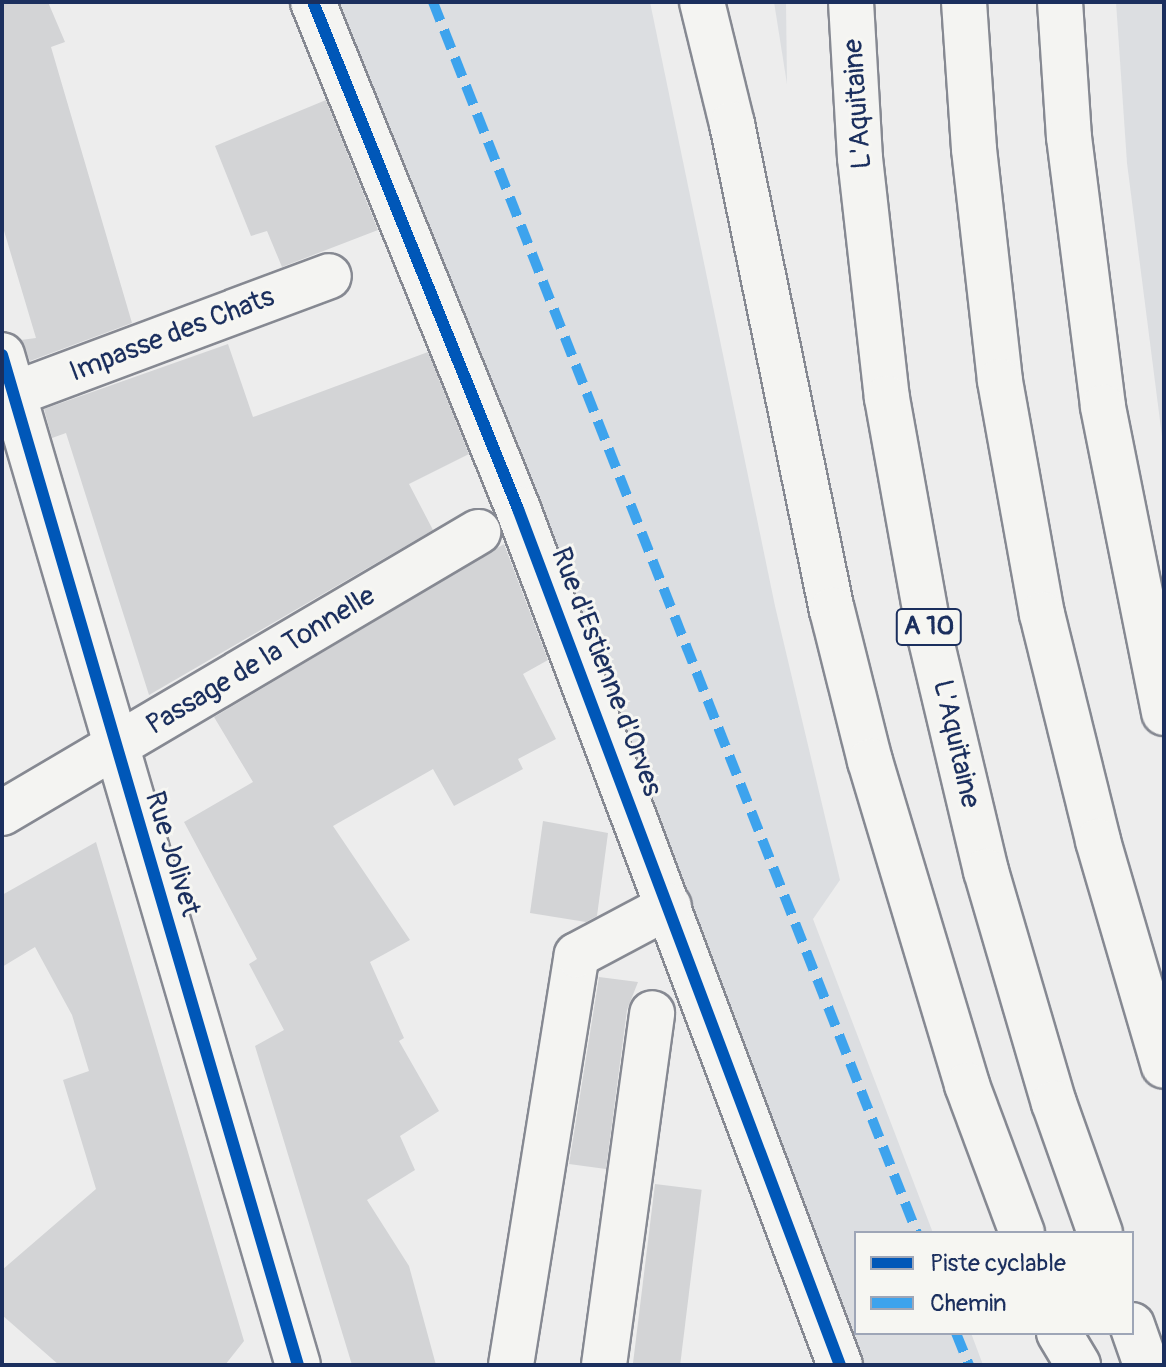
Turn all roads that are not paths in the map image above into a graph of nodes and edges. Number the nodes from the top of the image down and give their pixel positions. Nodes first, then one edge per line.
1 (313, 2) edge
2 (702, 2) edge
3 (717, 2) edge
4 (851, 2) edge
5 (964, 2) edge
6 (1060, 2) edge
7 (732, 124) junction
8 (329, 276) dead end
9 (8, 374) edge
10 (478, 532) dead end
11 (1164, 713) edge
12 (115, 747) junction
13 (2, 813) edge
14 (669, 906) junction
15 (652, 1013) dead end
16 (1164, 1066) edge
17 (1021, 1231) edge
18 (1099, 1231) edge
19 (1134, 1331) edge
20 (1060, 1335) edge
21 (298, 1365) edge
22 (511, 1365) edge
23 (604, 1365) edge
24 (840, 1365) edge
25 (1078, 1365) edge
26 (1146, 1365) edge

1 - 14 main road, Rue d'Estienne d'Orves
2 - 7 main road
3 - 7 main road
4 - 18 main road, L'Aquitaine / A 10
5 - 16 main road
6 - 11 main road
7 - 17 main road
8 - 9 main road, Impasse des Chats
9 - 12 main road, Rue Jolivet
10 - 12 main road, Passage de la Tonnelle
12 - 13 main road, Passage de la Tonnelle
12 - 21 main road, Rue Jolivet
14 - 22 main road
14 - 24 main road, Rue d'Estienne d'Orves
15 - 23 main road
19 - 26 main road
20 - 25 main road

